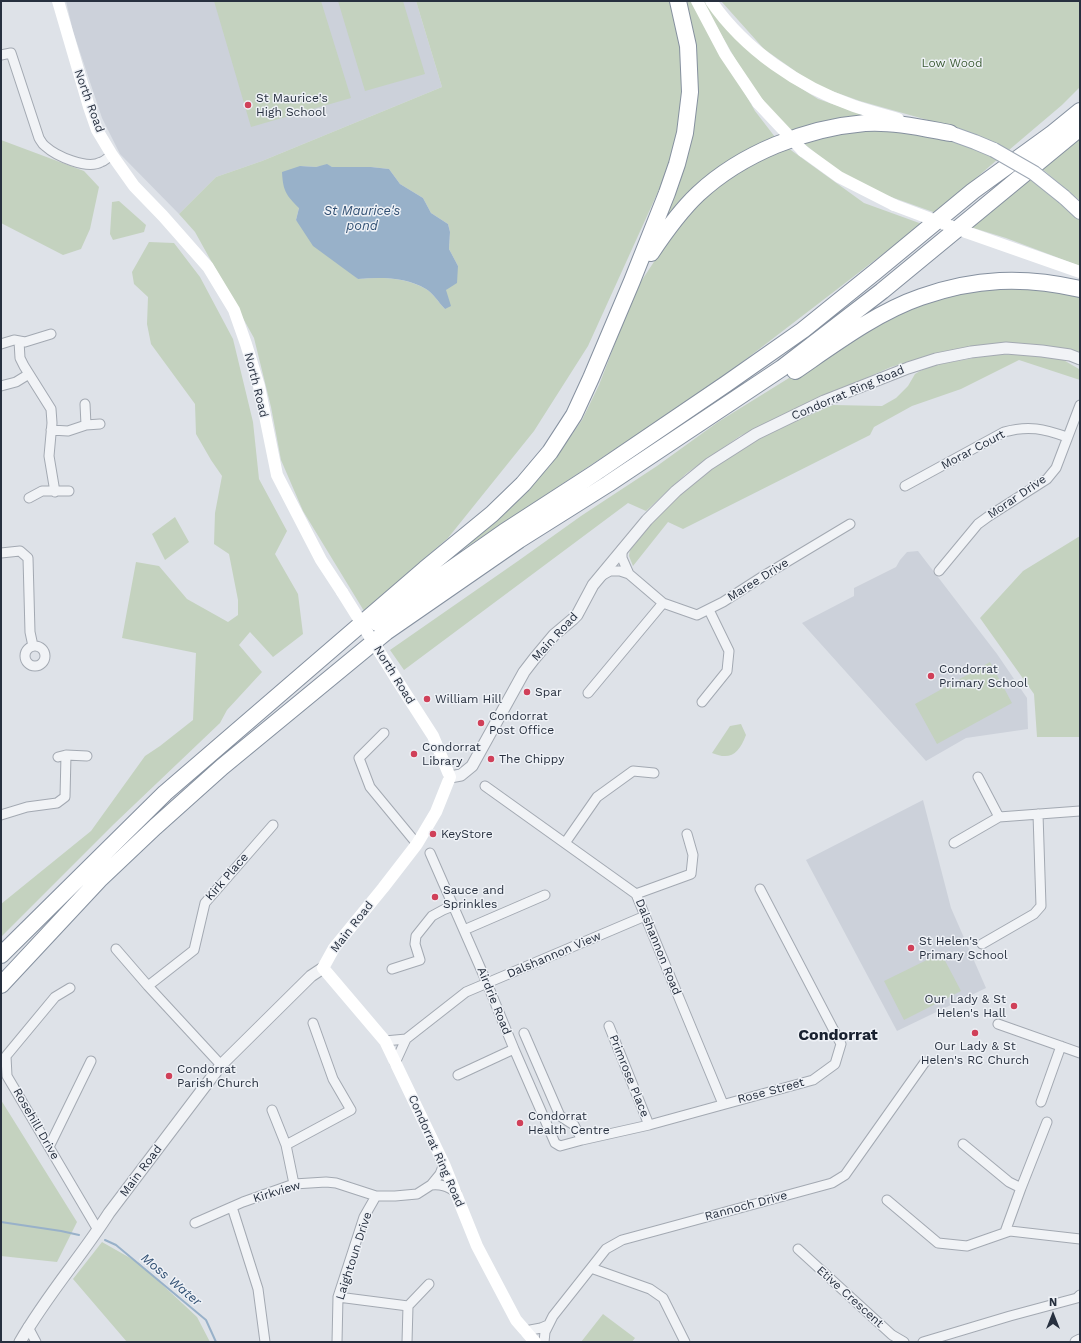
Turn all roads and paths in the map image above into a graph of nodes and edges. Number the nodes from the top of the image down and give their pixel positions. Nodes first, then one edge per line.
1 (58, 1) edge
2 (678, 1) edge
3 (697, 1) edge
4 (711, 1) edge
5 (1, 55) edge
6 (1080, 98) edge
7 (1080, 111) edge
8 (1080, 129) edge
9 (950, 133) junction
10 (112, 155) junction
11 (973, 191) junction
12 (1080, 212) edge
13 (1080, 272) edge
14 (632, 281) junction
15 (1080, 289) edge
16 (51, 334) dead end
17 (19, 341) junction
18 (1, 344) edge
19 (1075, 357) edge
20 (1080, 364) edge
21 (29, 374) junction
22 (1, 386) edge
23 (85, 404) dead end
24 (1079, 410) edge
25 (100, 424) dead end
26 (86, 425) junction
27 (51, 430) junction
28 (1067, 437) junction
29 (658, 449) junction
30 (905, 486) dead end
31 (69, 491) dead end
32 (55, 492) junction
33 (29, 498) dead end
34 (647, 520) joint
35 (850, 524) dead end
36 (622, 549) junction
37 (1, 553) edge
38 (939, 571) dead end
39 (629, 574) junction
40 (600, 576) junction
41 (663, 604) junction
42 (709, 610) junction
43 (33, 646) dead end
44 (588, 693) dead end
45 (280, 695) junction
46 (702, 702) dead end
47 (384, 733) dead end
48 (87, 756) dead end
49 (654, 773) dead end
50 (450, 777) junction
51 (978, 777) dead end
52 (485, 786) dead end
53 (1080, 811) edge
54 (1038, 814) junction
55 (1, 815) edge
56 (999, 817) junction
57 (274, 825) dead end
58 (687, 834) dead end
59 (565, 843) junction
60 (954, 843) dead end
61 (417, 844) junction
62 (430, 853) dead end
63 (760, 889) dead end
64 (636, 894) junction
65 (545, 895) dead end
66 (453, 906) junction
67 (645, 916) junction
68 (464, 930) junction
69 (982, 944) dead end
70 (116, 949) dead end
71 (1, 955) edge
72 (323, 968) junction
73 (392, 969) dead end
74 (487, 983) junction
75 (1, 985) edge
76 (148, 986) junction
77 (70, 988) dead end
78 (313, 1023) dead end
79 (998, 1024) dead end
80 (609, 1026) dead end
81 (524, 1033) dead end
82 (406, 1039) junction
83 (385, 1041) junction
84 (1061, 1046) junction
85 (514, 1049) junction
86 (1080, 1053) edge
87 (91, 1061) dead end
88 (926, 1062) dead end
89 (395, 1063) junction
90 (221, 1065) junction
91 (458, 1075) dead end
92 (1041, 1102) dead end
93 (723, 1104) junction
94 (272, 1110) dead end
95 (1047, 1122) dead end
96 (648, 1125) junction
97 (582, 1140) junction
98 (963, 1144) dead end
99 (286, 1145) junction
100 (560, 1146) joint
101 (49, 1147) junction
102 (444, 1164) junction
103 (294, 1184) junction
104 (431, 1185) junction
105 (1021, 1188) junction
106 (456, 1192) junction
107 (376, 1196) junction
108 (887, 1200) dead end
109 (232, 1207) junction
110 (195, 1223) dead end
111 (98, 1230) junction
112 (1005, 1232) junction
113 (1080, 1239) edge
114 (798, 1249) dead end
115 (591, 1268) junction
116 (429, 1284) dead end
117 (1080, 1295) edge
118 (338, 1297) junction
119 (408, 1306) junction
120 (548, 1325) junction
121 (28, 1327) junction
122 (525, 1331) junction
123 (1080, 1340) edge
124 (20, 1342) edge
125 (36, 1342) edge
126 (265, 1342) edge
127 (338, 1342) edge
128 (407, 1342) edge
129 (535, 1342) edge
130 (544, 1342) edge
131 (685, 1342) edge
132 (904, 1342) edge
133 (923, 1342) edge
134 (1076, 1342) edge

1 - 10 main road, North Road
2 - 14 highway
3 - 13 main road, bridge
4 - 9 main road
5 - 10 street
6 - 11 highway
7 - 11 highway
8 - 29 highway
9 - 12 main road, bridge
9 - 14 highway
10 - 50 main road, North Road, bridge
11 - 45 highway
14 - 45 highway
15 - 29 highway
16 - 17 street
17 - 18 street
17 - 21 street
19 - 20 street
19 - 34 street, Condorrat Ring Road
21 - 22 street
21 - 27 street
23 - 26 street
24 - 28 street, Morar Drive
25 - 26 street
26 - 27 street
27 - 32 street
28 - 30 street, Morar Court
28 - 38 street, Morar Drive
29 - 75 highway
31 - 32 street
32 - 33 street
34 - 36 street, Main Road
35 - 42 street, Maree Drive
36 - 39 street
36 - 40 street, Main Road
37 - 43 street
39 - 40 street
39 - 41 street, Maree Drive
40 - 50 street, Main Road
41 - 42 street, Maree Drive
41 - 44 street
42 - 46 street
45 - 71 highway
47 - 61 street
48 - 55 street
49 - 59 street
50 - 61 main road, Main Road
51 - 56 street
52 - 59 street, Dalshannon Road
53 - 54 street
54 - 56 street
54 - 69 street
56 - 60 street
57 - 76 street, Kirk Place
58 - 64 street
59 - 64 street, Dalshannon Road
61 - 72 main road, Main Road
62 - 66 street, Airdrie Road
63 - 93 street, Rose Street
64 - 67 street, Dalshannon Road
65 - 68 street
66 - 68 street, Airdrie Road
66 - 73 street
67 - 74 street, Dalshannon View
67 - 93 street, Dalshannon Road
68 - 74 street, Airdrie Road
70 - 76 street
72 - 83 main road, Condorrat Ring Road
72 - 90 street, Main Road
74 - 82 street, Dalshannon View
74 - 85 street, Airdrie Road
76 - 90 street
77 - 101 street, Rosehill Drive
78 - 99 street
79 - 84 street
80 - 96 street, Primrose Place
81 - 97 street
82 - 83 street
82 - 89 street, Dalshannon View
83 - 89 main road, Condorrat Ring Road
84 - 86 street
84 - 92 street
85 - 91 street
85 - 100 street, Airdrie Road
87 - 101 street
88 - 115 street, Rannoch Drive
89 - 102 main road, Condorrat Ring Road
90 - 111 street, Main Road
93 - 96 street, Rose Street
94 - 99 street
95 - 105 street
96 - 97 street, Rose Street
97 - 100 street, Rose Street
98 - 105 street
99 - 103 street
101 - 111 street, Rosehill Drive
102 - 104 street, Kirkview
102 - 106 main road, Condorrat Ring Road
103 - 107 street, Kirkview
103 - 109 street, Kirkview
104 - 106 street
104 - 107 street, Kirkview
105 - 112 street
106 - 122 main road, Condorrat Ring Road
107 - 118 street, Laightoun Drive
108 - 112 street
109 - 110 street, Kirkview
109 - 126 street
111 - 121 street, Main Road
112 - 113 street
114 - 132 street, Etive Crescent
115 - 120 street, Rannoch Drive
115 - 131 street
116 - 119 street
117 - 133 street
118 - 119 street
118 - 127 street, Laightoun Drive
119 - 128 street
120 - 122 street
120 - 130 street, Rannoch Drive
121 - 124 street, Main Road
121 - 125 street
122 - 129 main road, Condorrat Ring Road
123 - 134 street

